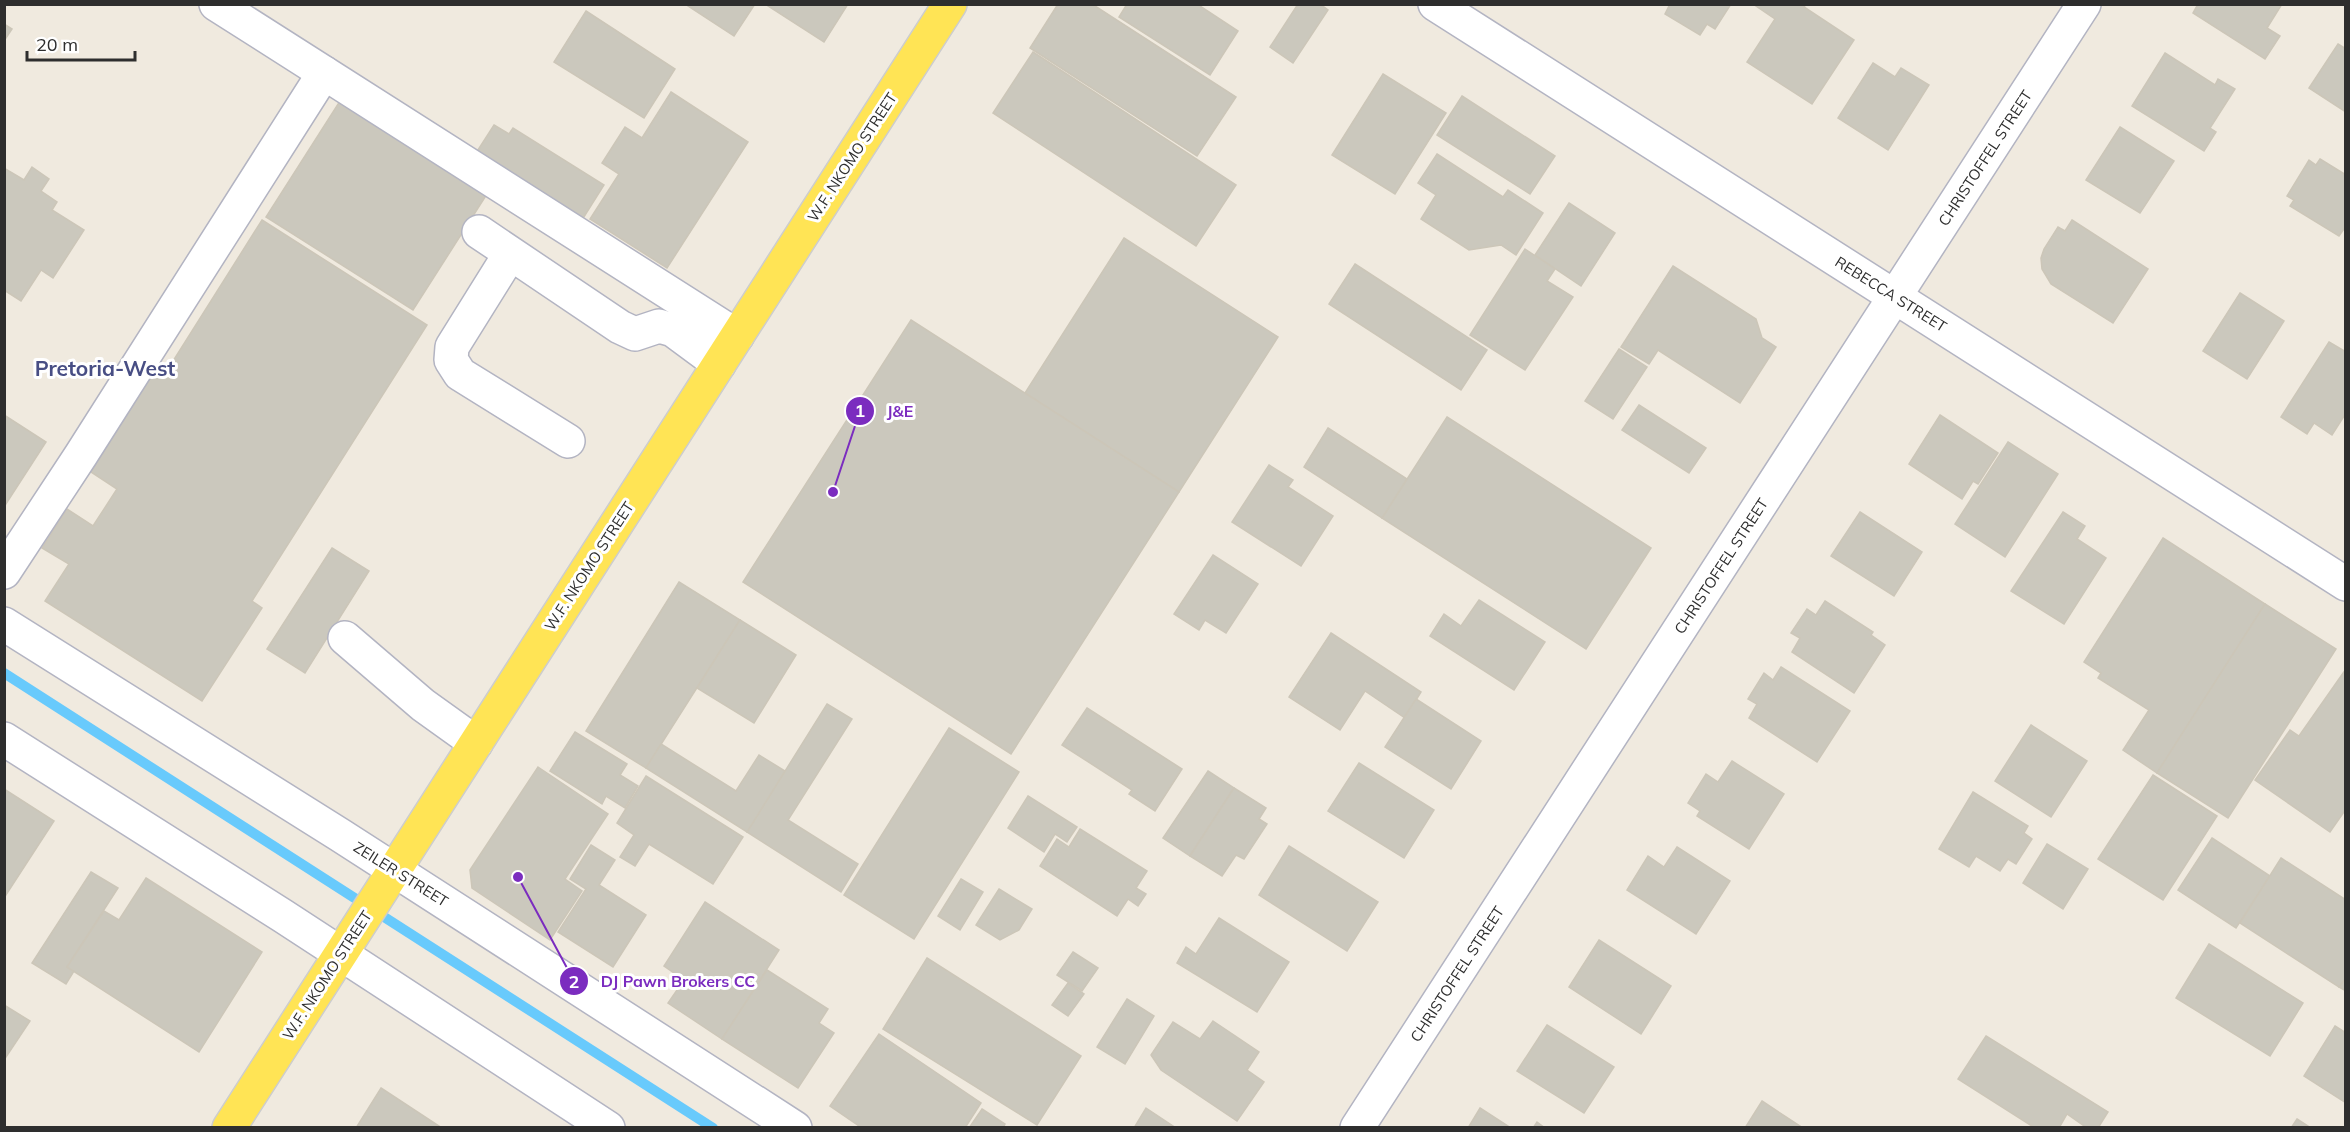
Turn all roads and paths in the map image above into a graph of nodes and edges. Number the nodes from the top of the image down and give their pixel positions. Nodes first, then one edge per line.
1 (216, 4) edge
2 (950, 4) edge
3 (1435, 4) edge
4 (2084, 4) edge
5 (324, 73) junction
6 (479, 232) dead end
7 (510, 254) junction
8 (1896, 297) junction
9 (737, 336) junction
10 (719, 364) junction
11 (568, 441) dead end
12 (4, 572) edge
13 (2346, 584) edge
14 (4, 624) edge
15 (345, 638) dead end
16 (4, 739) edge
17 (476, 743) junction
18 (392, 873) junction
19 (343, 950) junction
20 (589, 1122) edge
21 (229, 1128) edge
22 (795, 1128) edge
23 (1357, 1128) edge

1 - 5 street
2 - 9 main road, W.F. NKOMO STREET
3 - 8 street, REBECCA STREET
4 - 8 street, CHRISTOFFEL STREET
5 - 9 street
5 - 12 street
6 - 7 street
7 - 10 street
7 - 11 street
8 - 13 street, REBECCA STREET
8 - 23 street, CHRISTOFFEL STREET
9 - 10 main road, W.F. NKOMO STREET
10 - 17 main road, W.F. NKOMO STREET
14 - 18 street, ZEILER STREET
15 - 17 street
16 - 19 street
17 - 18 main road, W.F. NKOMO STREET
18 - 19 main road, W.F. NKOMO STREET
18 - 22 street, ZEILER STREET
19 - 20 street
19 - 21 main road, W.F. NKOMO STREET

